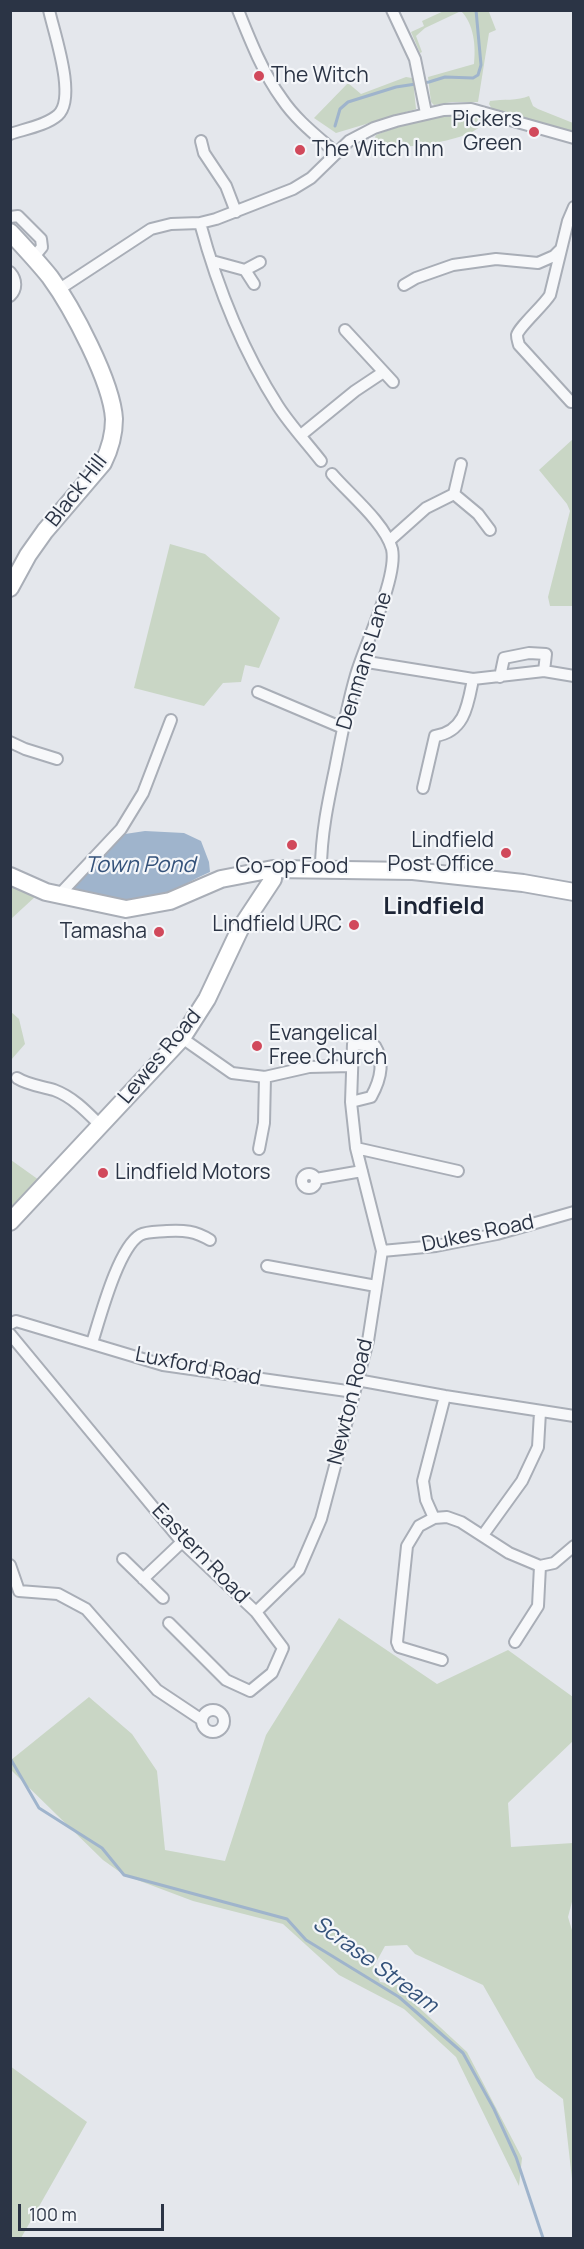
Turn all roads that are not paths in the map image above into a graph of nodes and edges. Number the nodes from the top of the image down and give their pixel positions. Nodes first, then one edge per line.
1 (49, 10) edge
2 (238, 10) edge
3 (392, 10) edge
4 (426, 113) junction
5 (10, 134) edge
6 (573, 138) edge
7 (201, 141) dead end
8 (335, 152) junction
9 (573, 207) edge
10 (236, 212) junction
11 (10, 217) edge
12 (200, 223) junction
13 (10, 232) edge
14 (561, 249) junction
15 (33, 258) junction
16 (212, 261) junction
17 (260, 262) dead end
18 (538, 263) junction
19 (245, 270) junction
20 (10, 273) edge
21 (554, 283) junction
22 (254, 284) dead end
23 (404, 285) dead end
24 (58, 290) junction
25 (10, 297) edge
26 (345, 330) dead end
27 (382, 373) junction
28 (393, 382) dead end
29 (571, 402) dead end
30 (301, 435) junction
31 (321, 462) dead end
32 (461, 464) dead end
33 (332, 474) dead end
34 (454, 494) junction
35 (490, 530) dead end
36 (389, 541) junction
37 (12, 580) edge
38 (361, 661) junction
39 (544, 671) junction
40 (573, 676) edge
41 (500, 678) junction
42 (473, 679) junction
43 (258, 692) dead end
44 (171, 720) dead end
45 (343, 728) junction
46 (10, 742) edge
47 (57, 759) dead end
48 (423, 788) dead end
49 (273, 869) junction
50 (321, 869) junction
51 (10, 876) edge
52 (573, 892) edge
53 (59, 895) junction
54 (182, 1038) junction
55 (351, 1066) junction
56 (265, 1077) junction
57 (19, 1082) dead end
58 (351, 1102) junction
59 (100, 1126) junction
60 (356, 1148) junction
61 (259, 1149) dead end
62 (362, 1170) junction
63 (458, 1171) dead end
64 (316, 1179) dead end
65 (573, 1212) edge
66 (10, 1222) edge
67 (210, 1240) dead end
68 (381, 1251) junction
69 (267, 1266) dead end
70 (376, 1286) junction
71 (10, 1323) edge
72 (10, 1334) edge
73 (92, 1343) junction
74 (357, 1380) junction
75 (354, 1392) junction
76 (445, 1396) junction
77 (540, 1412) junction
78 (573, 1416) edge
79 (434, 1518) junction
80 (483, 1535) junction
81 (182, 1542) junction
82 (573, 1546) edge
83 (123, 1559) dead end
84 (10, 1565) edge
85 (540, 1566) junction
86 (143, 1579) junction
87 (15, 1595) edge
88 (163, 1598) dead end
89 (256, 1612) junction
90 (169, 1623) dead end
91 (515, 1642) dead end
92 (442, 1660) dead end
93 (202, 1720) dead end

1 - 5 street
2 - 8 street
3 - 4 street
4 - 6 street
4 - 8 street
7 - 10 street
8 - 10 street
9 - 14 street
10 - 12 street
11 - 15 street
12 - 16 street
12 - 24 street
13 - 15 main road, Black Hill
14 - 18 street
14 - 21 street
15 - 24 main road, Black Hill
16 - 19 street
16 - 30 street
17 - 19 street
18 - 21 street
18 - 23 street
19 - 22 street
20 - 25 street
21 - 29 street
24 - 37 main road, Black Hill
26 - 27 street
27 - 28 street
27 - 30 street
30 - 31 street
32 - 34 street
33 - 36 street
34 - 35 street
34 - 36 street
36 - 38 street, Denmans Lane
38 - 42 street
38 - 45 street, Denmans Lane
39 - 40 street
39 - 41 street
39 - 41 street
41 - 42 street
42 - 48 street
43 - 45 street
44 - 53 street
45 - 50 street, Denmans Lane
46 - 47 street
49 - 50 main road
49 - 53 main road
49 - 54 main road, Lewes Road
50 - 52 main road
51 - 53 main road
54 - 56 street
54 - 59 main road, Lewes Road
55 - 56 street
55 - 58 street, Newton Road
55 - 58 street
56 - 61 street
57 - 59 street
58 - 60 street, Newton Road
59 - 66 main road, Lewes Road
60 - 62 street, Newton Road
60 - 63 street
62 - 64 street
62 - 68 street, Newton Road
65 - 68 street, Dukes Road
67 - 73 street
68 - 70 street, Newton Road
69 - 70 street
70 - 74 street, Newton Road
71 - 73 street, Luxford Road
72 - 81 street, Eastern Road
73 - 75 street, Luxford Road
74 - 75 street, Newton Road
74 - 76 street
75 - 89 street, Newton Road
76 - 77 street
76 - 79 street
77 - 78 street
77 - 80 street
79 - 80 street
79 - 92 street
80 - 85 street
81 - 86 street
81 - 89 street, Eastern Road
82 - 85 street
83 - 86 street
84 - 87 street
85 - 91 street
86 - 88 street
87 - 93 street
89 - 90 street, Eastern Road

